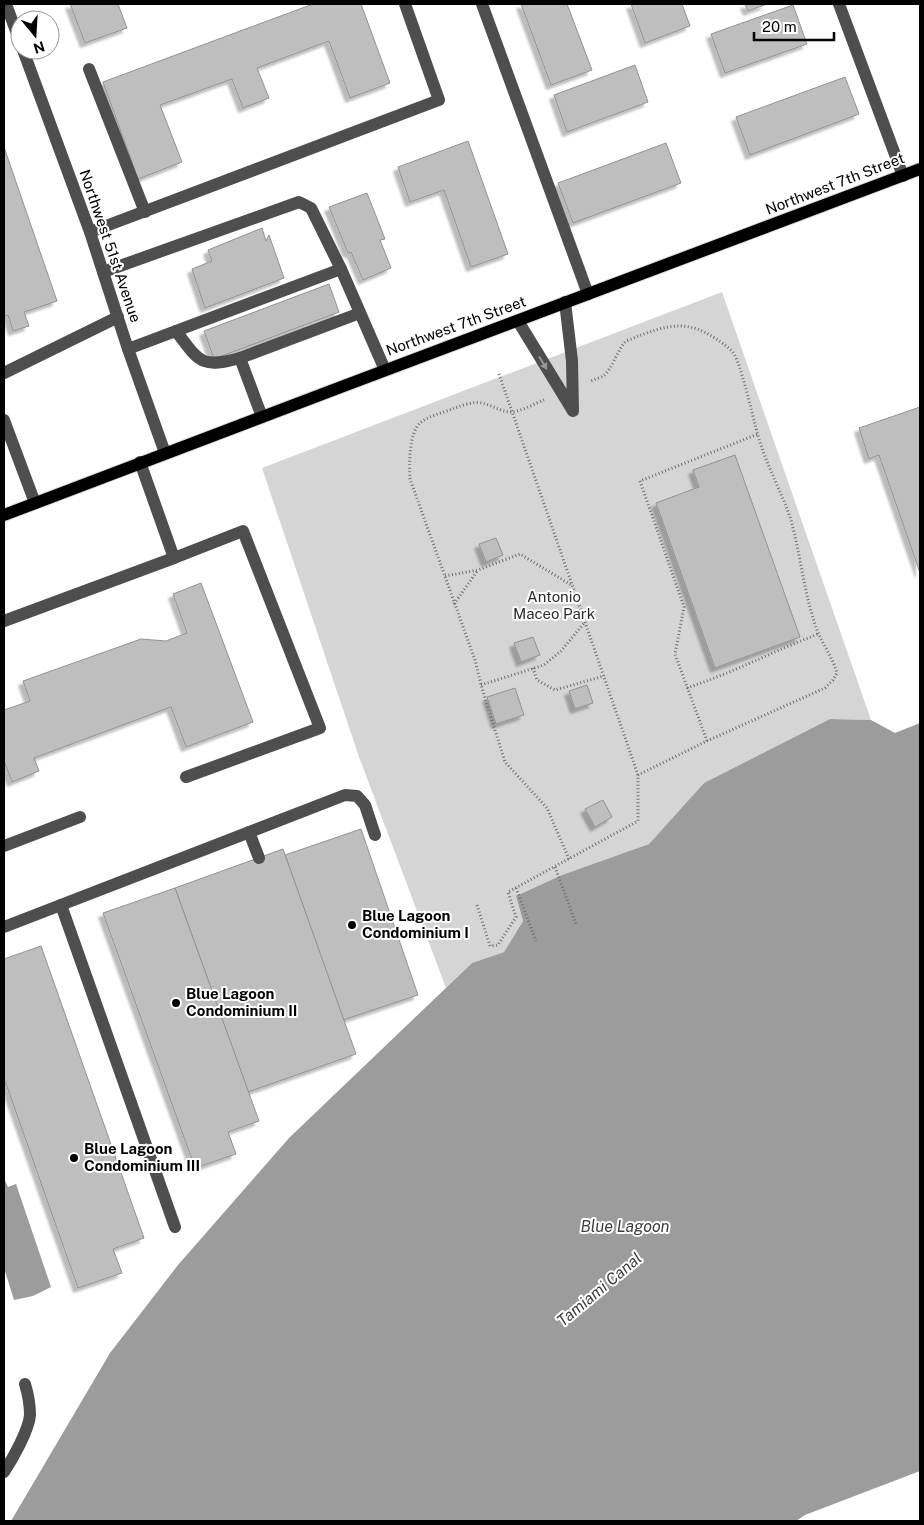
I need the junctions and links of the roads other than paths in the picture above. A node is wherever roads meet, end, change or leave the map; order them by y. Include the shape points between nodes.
1 (405, 4) edge
2 (482, 4) edge
3 (839, 4) edge
4 (5, 6) edge
5 (10, 18) edge
6 (27, 60) edge
7 (89, 69) dead end
8 (920, 170) edge
9 (903, 176) junction
10 (145, 212) junction
11 (90, 232) junction
12 (341, 269) junction
13 (103, 272) junction
14 (588, 294) junction
15 (565, 302) junction
16 (360, 313) junction
17 (118, 317) junction
18 (518, 321) junction
19 (176, 331) junction
20 (128, 349) junction
21 (240, 358) junction
22 (386, 370) junction
23 (4, 373) edge
24 (262, 417) junction
25 (4, 420) edge
26 (165, 454) junction
27 (140, 462) junction
28 (35, 503) junction
29 (4, 515) edge
30 (174, 558) junction
31 (4, 621) edge
32 (186, 777) dead end
33 (80, 817) dead end
34 (249, 832) junction
35 (375, 834) dead end
36 (4, 846) edge
37 (259, 858) dead end
38 (60, 905) junction
39 (4, 927) edge
40 (175, 1227) dead end
41 (24, 1384) dead end
42 (4, 1472) edge

1 - 10 street via 439,100
2 - 14 street
3 - 9 street
4 - 5 street
6 - 11 street, Northwest 51st Avenue
7 - 10 street
8 - 9 main road, Northwest 7th Street
9 - 14 main road, Northwest 7th Street
10 - 11 street
11 - 13 street, Northwest 51st Avenue
12 - 13 street via 311,208 299,202
12 - 16 street
12 - 19 street
13 - 17 street, Northwest 51st Avenue
14 - 15 main road, Northwest 7th Street
15 - 18 main road, Northwest 7th Street
18 -> 15 street via 573,411 574,387
16 - 21 street
16 - 22 street
17 - 20 street, Northwest 51st Avenue
17 - 23 street
18 - 22 main road, Northwest 7th Street
19 - 20 street
19 - 21 street via 202,360 212,364
20 - 26 street, Northwest 51st Avenue
21 - 24 street
22 - 24 main road, Northwest 7th Street
24 - 26 main road, Northwest 7th Street
25 - 28 street
26 - 27 main road, Northwest 7th Street
27 - 28 main road, Northwest 7th Street
27 - 30 street
28 - 29 main road, Northwest 7th Street
30 - 31 street
30 - 32 street via 243,532 320,728
33 - 36 street
34 - 35 street via 345,795 356,796 364,804
34 - 37 street
34 - 38 street
38 - 39 street
38 - 40 street
41 - 42 street via 30,1417

